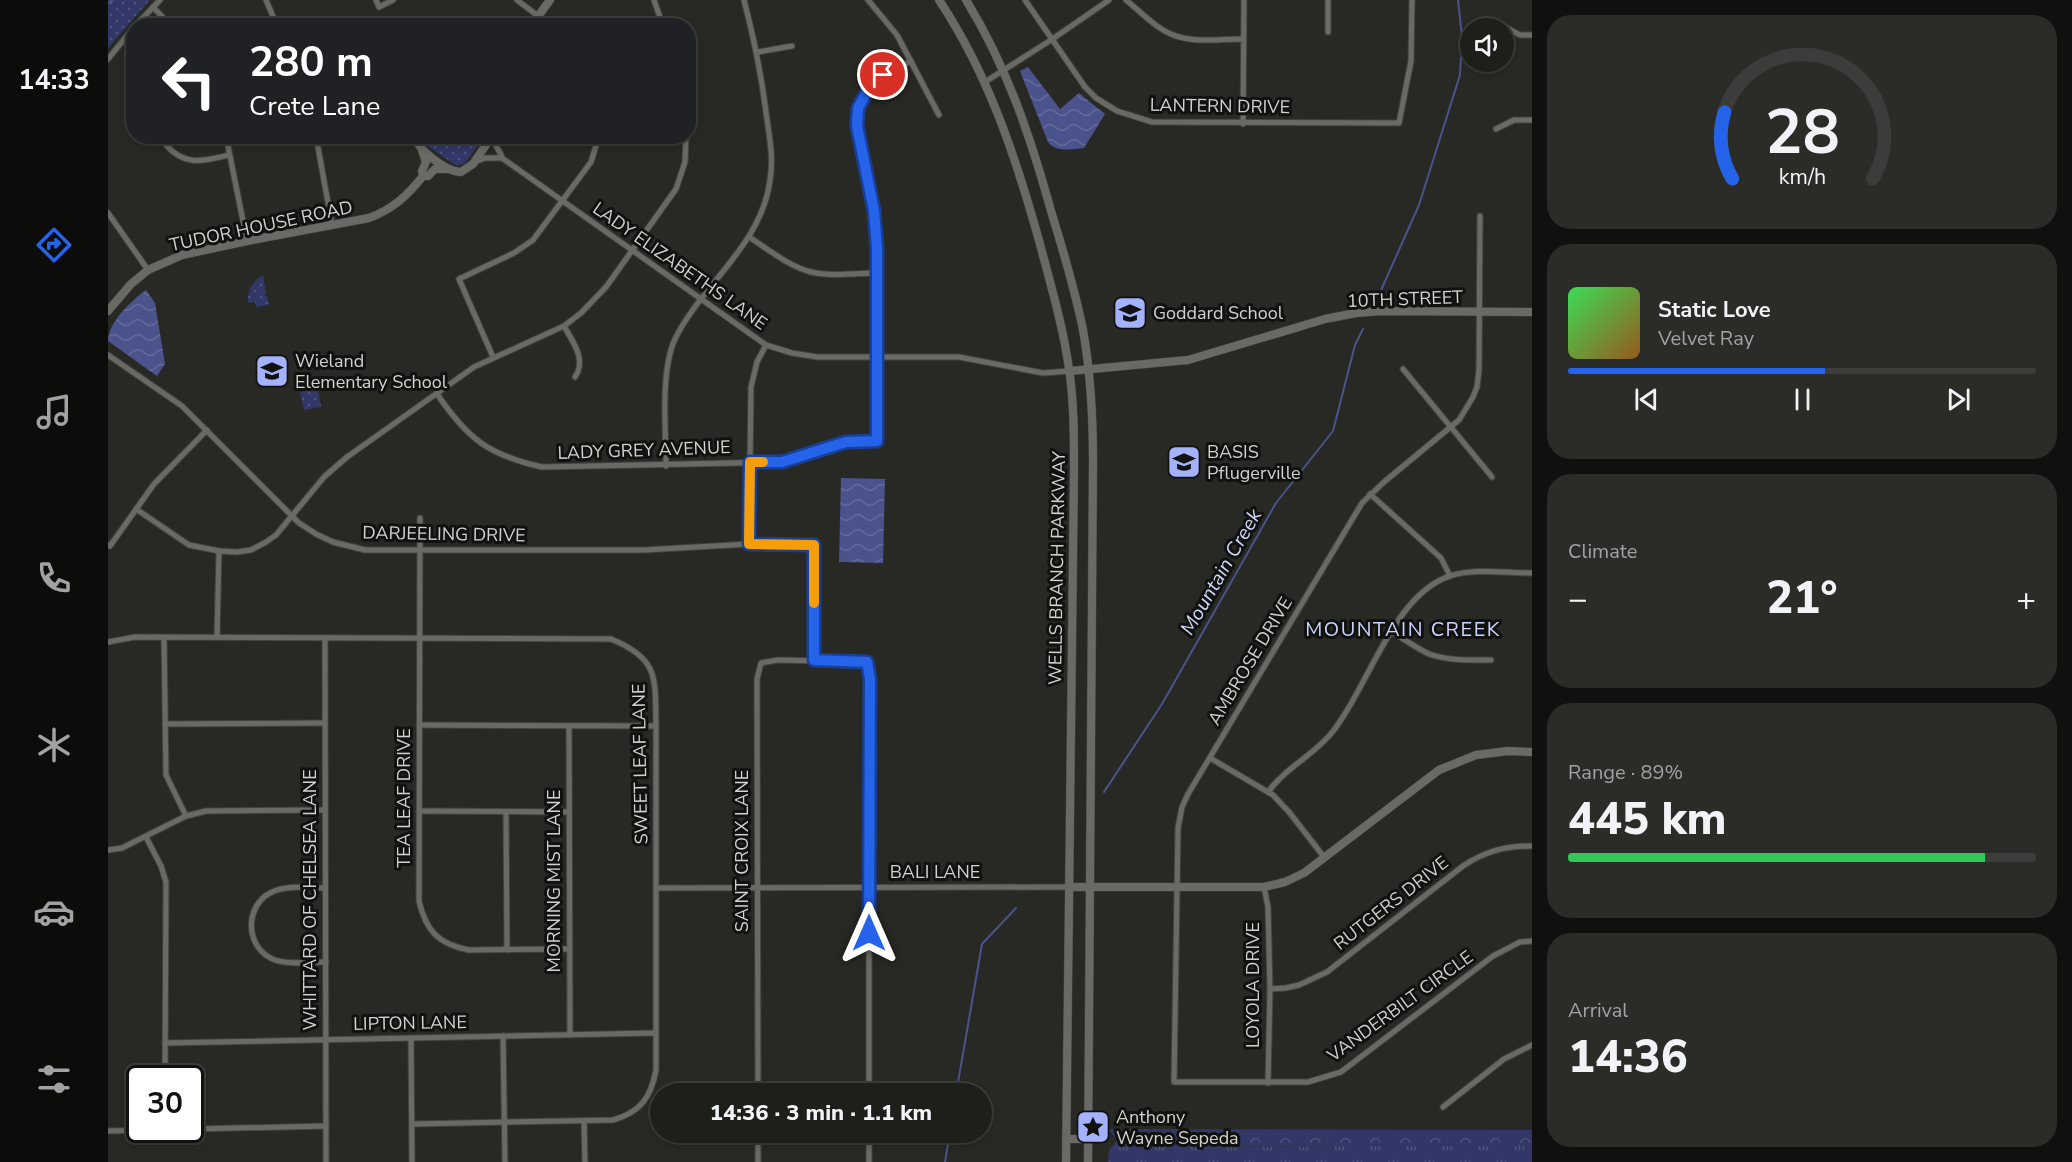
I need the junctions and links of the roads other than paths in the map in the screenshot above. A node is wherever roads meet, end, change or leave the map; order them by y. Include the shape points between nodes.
1 (160, 0) edge
2 (266, 0) edge
3 (376, 0) edge
4 (393, 0) edge
5 (517, 0) edge
6 (550, 0) edge
7 (654, 0) edge
8 (744, 0) edge
9 (868, 0) edge
10 (939, 0) edge
11 (966, 0) edge
12 (1025, 0) edge
13 (1108, 0) edge
14 (1126, 0) edge
15 (1244, 0) edge
16 (1328, 0) edge
17 (1412, 0) edge
18 (153, 7) junction
19 (538, 16) junction
20 (142, 18) edge
21 (163, 18) edge
22 (274, 18) edge
23 (541, 18) edge
24 (660, 18) edge
25 (1328, 32) dead end
26 (1514, 32) edge
27 (1532, 35) edge
28 (126, 36) edge
29 (1243, 39) junction
30 (1052, 40) junction
31 (792, 46) dead end
32 (758, 52) junction
33 (108, 59) edge
34 (911, 61) junction
35 (1004, 71) junction
36 (985, 82) junction
37 (939, 115) dead end
38 (1532, 120) edge
39 (1243, 124) junction
40 (1496, 129) dead end
41 (227, 144) edge
42 (317, 144) edge
43 (417, 144) edge
44 (487, 144) edge
45 (494, 144) edge
46 (597, 144) edge
47 (686, 144) edge
48 (166, 145) dead end
49 (421, 149) junction
50 (229, 155) junction
51 (502, 158) junction
52 (473, 164) junction
53 (448, 169) junction
54 (423, 176) junction
55 (563, 201) junction
56 (108, 213) edge
57 (1480, 216) dead end
58 (332, 225) junction
59 (749, 237) junction
60 (247, 241) junction
61 (633, 251) junction
62 (148, 270) junction
63 (877, 273) junction
64 (701, 301) junction
65 (108, 311) edge
66 (1480, 311) junction
67 (1532, 312) edge
68 (564, 326) junction
69 (766, 345) junction
70 (108, 355) edge
71 (493, 357) junction
72 (876, 358) junction
73 (1089, 369) junction
74 (1403, 369) dead end
75 (1070, 370) junction
76 (575, 377) dead end
77 (437, 394) junction
78 (1452, 427) junction
79 (207, 430) junction
80 (750, 462) junction
81 (666, 466) junction
82 (1492, 477) dead end
83 (1370, 494) junction
84 (136, 509) junction
85 (291, 517) junction
86 (420, 518) dead end
87 (749, 544) junction
88 (109, 546) edge
89 (420, 550) junction
90 (219, 551) junction
91 (1532, 573) edge
92 (1450, 576) junction
93 (1392, 632) junction
94 (217, 637) junction
95 (164, 638) junction
96 (325, 638) junction
97 (419, 638) junction
98 (108, 642) edge
99 (814, 660) junction
100 (1491, 660) dead end
101 (324, 723) junction
102 (165, 724) junction
103 (419, 725) junction
104 (569, 726) junction
105 (656, 726) junction
106 (1532, 752) edge
107 (1210, 758) junction
108 (1268, 792) junction
109 (325, 810) junction
110 (419, 811) junction
111 (506, 812) junction
112 (569, 812) junction
113 (186, 816) junction
114 (146, 837) junction
115 (1532, 846) edge
116 (108, 850) edge
117 (1324, 857) junction
118 (869, 887) junction
119 (1068, 887) junction
120 (1090, 887) junction
121 (1264, 887) junction
122 (325, 888) junction
123 (657, 888) junction
124 (758, 888) junction
125 (1177, 888) junction
126 (1532, 941) edge
127 (569, 949) junction
128 (507, 950) junction
129 (326, 962) junction
130 (1270, 989) junction
131 (655, 1033) junction
132 (570, 1035) junction
133 (503, 1036) junction
134 (411, 1038) junction
135 (326, 1040) junction
136 (165, 1043) junction
137 (1532, 1045) edge
138 (165, 1065) edge
139 (1174, 1082) joint
140 (758, 1083) edge
141 (869, 1083) edge
142 (1268, 1083) junction
143 (1443, 1107) dead end
144 (584, 1121) junction
145 (505, 1123) junction
146 (412, 1124) junction
147 (326, 1126) junction
148 (204, 1129) edge
149 (108, 1131) edge
150 (126, 1131) edge
151 (1066, 1139) junction
152 (1088, 1139) junction
153 (758, 1143) edge
154 (869, 1143) edge
155 (326, 1162) edge
156 (412, 1162) edge
157 (505, 1162) edge
158 (585, 1162) edge
159 (758, 1162) edge
160 (869, 1162) edge
161 (1066, 1162) edge
162 (1088, 1162) edge

1 - 18 street
2 - 22 street
3 - 4 street via 379,7
5 - 19 street
6 - 19 main road
7 - 24 street
8 - 32 street
9 - 34 street via 897,35
10 - 36 main road, WELLS BRANCH PARKWAY
11 - 35 main road, WELLS BRANCH PARKWAY
12 - 30 street, LANTERN DRIVE
13 - 30 street
14 - 29 street via 1176,36
15 - 29 street
16 - 25 street
17 - 39 street, LANTERN DRIVE via 1411,61 1399,123
18 - 20 street
18 - 21 street
19 - 23 street
26 - 27 street
28 - 33 street
29 - 39 street
30 - 35 street
30 - 39 street, LANTERN DRIVE via 1085,87 1117,111 1152,122
31 - 32 street
32 - 59 street via 772,150 770,181
34 - 37 street
34 - 63 street via 883,75 858,108 857,126 874,211
35 - 36 street
35 - 73 main road, WELLS BRANCH PARKWAY via 1041,175 1076,301
36 - 75 main road, WELLS BRANCH PARKWAY via 1018,167 1060,317
38 - 40 street via 1514,120
41 - 50 street
42 - 58 street
43 - 49 main road
44 - 52 main road
45 - 51 street
46 - 55 street via 591,162
47 - 61 street via 685,162 676,189
48 - 50 street via 174,155 197,161
49 - 53 main road
49 - 54 main road via 426,162
50 - 60 street
51 - 52 street via 485,158
51 - 55 street, LADY ELIZABETHS LANE
52 - 53 main road via 461,172
53 - 54 main road via 435,169
54 - 58 main road, TUDOR HOUSE ROAD via 404,199 384,213
55 - 61 street, LADY ELIZABETHS LANE
55 - 71 street via 524,248 459,279
56 - 62 street
57 - 66 street, AMBROSE DRIVE
58 - 60 main road, TUDOR HOUSE ROAD
59 - 63 street via 789,263 810,271
59 - 64 street
60 - 62 main road, TUDOR HOUSE ROAD via 182,255
61 - 64 street, LADY ELIZABETHS LANE
61 - 68 street via 594,301
62 - 65 main road, TUDOR HOUSE ROAD
63 - 72 street
64 - 69 street, LADY ELIZABETHS LANE
64 - 81 street via 674,341 669,356
66 - 67 main road, 10TH STREET
66 - 73 main road, 10TH STREET via 1356,313 1188,360
66 - 78 street, AMBROSE DRIVE via 1477,387 1469,406
68 - 71 street
68 - 76 street via 580,358 580,370
69 - 72 street, LADY ELIZABETHS LANE via 817,357
69 - 80 street via 751,387
70 - 79 street, DARJEELING DRIVE via 182,406
71 - 77 street
72 - 75 street, LADY ELIZABETHS LANE via 959,357 1043,373
72 - 80 street, LADY GREY AVENUE via 877,441 846,442 782,462
73 - 75 main road, 10TH STREET
73 - 120 main road, WELLS BRANCH PARKWAY via 1093,411
74 - 78 street
75 - 119 main road, WELLS BRANCH PARKWAY via 1074,469
77 - 81 street, LADY GREY AVENUE via 468,434 515,462 542,467
77 - 85 street via 347,457 324,477
78 - 82 street
78 - 83 street, AMBROSE DRIVE
79 - 84 street via 162,473
79 - 85 street, DARJEELING DRIVE
80 - 81 street, LADY GREY AVENUE
80 - 87 street
83 - 92 street via 1441,558
83 - 107 street, AMBROSE DRIVE via 1353,516
84 - 88 street
84 - 90 street via 189,545
85 - 89 street, DARJEELING DRIVE via 316,534 346,546
85 - 90 street via 271,538 251,550
86 - 89 street, TEA LEAF DRIVE
87 - 89 street, DARJEELING DRIVE via 644,550
87 - 99 street, DARJEELING DRIVE via 814,545
89 - 97 street, TEA LEAF DRIVE
90 - 94 street
91 - 92 street
92 - 93 street via 1416,597
93 - 100 street via 1439,657
93 - 108 street via 1336,728
94 - 95 street, SWEET LEAF LANE
94 - 96 street, SWEET LEAF LANE
95 - 98 street, SWEET LEAF LANE via 135,637
95 - 102 street
96 - 97 street, SWEET LEAF LANE
96 - 101 street, WHITTARD OF CHELSEA LANE
97 - 103 street, TEA LEAF DRIVE
97 - 105 street, SWEET LEAF LANE via 611,639 631,648 645,660 652,673
99 - 118 street via 867,662
99 - 124 street, SAINT CROIX LANE via 761,663 757,678
101 - 102 street
101 - 109 street, WHITTARD OF CHELSEA LANE
102 - 113 street via 166,775
103 - 104 street
103 - 110 street, TEA LEAF DRIVE
104 - 105 street
104 - 112 street, MORNING MIST LANE
105 - 123 street, SWEET LEAF LANE
106 - 117 main road via 1476,755 1439,770
107 - 108 street
107 - 125 street, AMBROSE DRIVE via 1180,815
108 - 117 street
109 - 113 street via 206,811
109 - 122 street, WHITTARD OF CHELSEA LANE
110 - 111 street
110 - 128 street, TEA LEAF DRIVE via 419,902 428,928 453,947
111 - 112 street
111 - 128 street
112 - 127 street, MORNING MIST LANE
113 - 114 street
114 - 116 street
114 - 136 street via 166,882
115 - 130 street, RUTGERS DRIVE via 1506,847 1482,854 1327,972 1299,985
117 - 121 main road via 1304,873
118 - 119 street, BALI LANE
118 - 124 street, BALI LANE
118 - 141 street
119 - 120 main road
119 - 151 main road, WELLS BRANCH PARKWAY
120 - 125 main road
120 - 152 main road, WELLS BRANCH PARKWAY
121 - 125 main road
121 - 130 street, LOYOLA DRIVE
122 - 129 street, WHITTARD OF CHELSEA LANE
122 - 129 street via 286,888 269,893 255,908 251,929 260,949 273,959
123 - 124 street, BALI LANE
123 - 131 street, SWEET LEAF LANE
124 - 140 street, SAINT CROIX LANE
125 - 139 street, AMBROSE DRIVE
126 - 142 street, VANDERBILT CIRCLE via 1520,942 1493,956 1341,1071 1308,1082
127 - 128 street, TEA LEAF DRIVE
127 - 132 street, MORNING MIST LANE
129 - 135 street, WHITTARD OF CHELSEA LANE
130 - 142 street, LOYOLA DRIVE
131 - 132 street, LIPTON LANE
131 - 144 street, SWEET LEAF LANE via 653,1088 643,1103 621,1117
132 - 133 street, LIPTON LANE
133 - 134 street, LIPTON LANE
133 - 145 street
134 - 135 street, LIPTON LANE
134 - 146 street
135 - 136 street, LIPTON LANE
135 - 147 street, WHITTARD OF CHELSEA LANE
136 - 138 street
137 - 143 street via 1504,1059
139 - 142 street, VANDERBILT CIRCLE
144 - 145 street, SWEET LEAF LANE
144 - 158 street
145 - 146 street, SWEET LEAF LANE
145 - 157 street
146 - 156 street
147 - 148 street
147 - 155 street, WHITTARD OF CHELSEA LANE
149 - 150 street
151 - 152 main road
151 - 161 main road, WELLS BRANCH PARKWAY
152 - 162 main road, WELLS BRANCH PARKWAY
153 - 159 street
154 - 160 street

